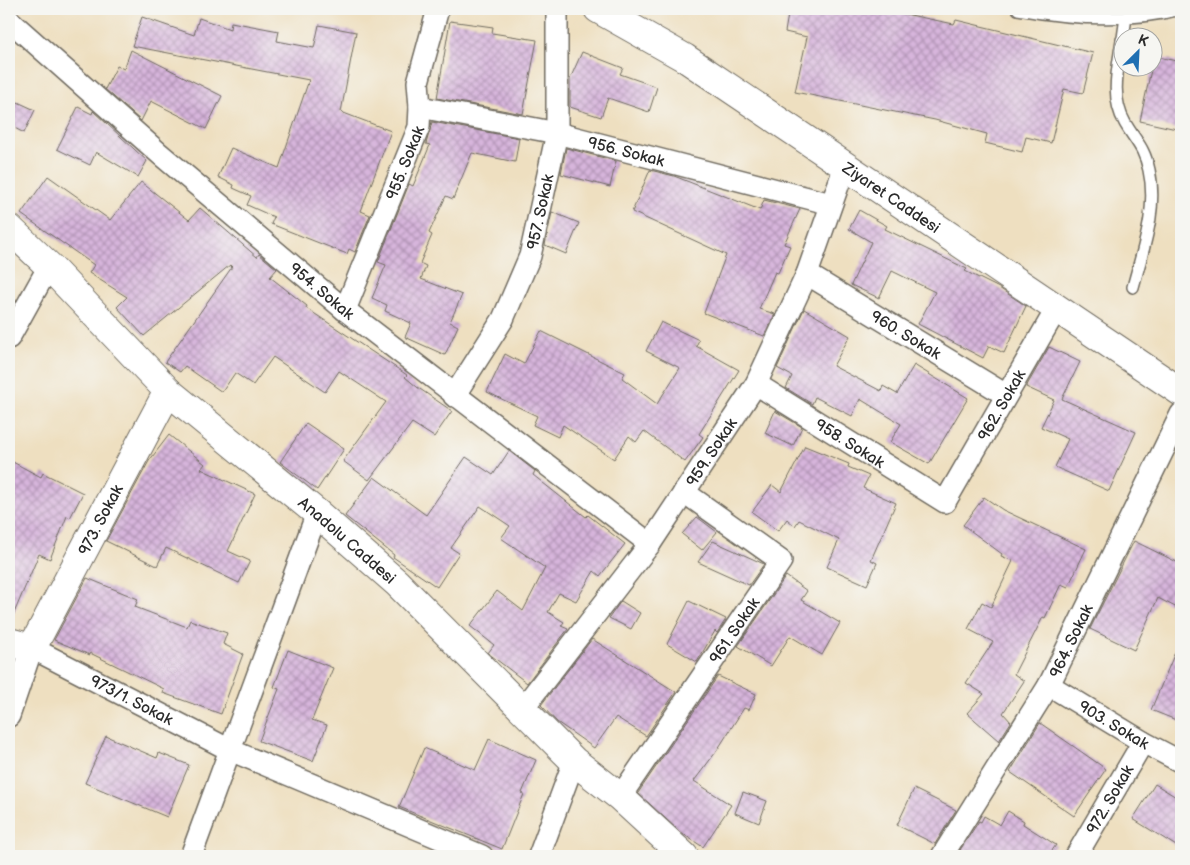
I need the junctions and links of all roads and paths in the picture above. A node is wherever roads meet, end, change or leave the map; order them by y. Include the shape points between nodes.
1 (438, 9) edge
2 (557, 9) edge
3 (598, 9) edge
4 (1018, 9) edge
5 (1181, 9) edge
6 (1126, 18) junction
7 (9, 20) edge
8 (1125, 28) edge
9 (1116, 78) edge
10 (420, 107) junction
11 (557, 133) junction
12 (845, 166) junction
13 (831, 204) junction
14 (9, 228) edge
15 (49, 266) junction
16 (807, 274) junction
17 (1133, 287) dead end
18 (1057, 308) junction
19 (345, 310) junction
20 (9, 338) edge
21 (756, 384) junction
22 (168, 391) junction
23 (1181, 392) edge
24 (1006, 395) junction
25 (454, 396) junction
26 (1181, 414) edge
27 (684, 492) junction
28 (945, 502) joint
29 (317, 513) junction
30 (650, 544) junction
31 (20, 645) edge
32 (1049, 685) junction
33 (523, 708) junction
34 (9, 716) edge
35 (1143, 742) junction
36 (230, 750) junction
37 (574, 761) junction
38 (1181, 762) edge
39 (620, 797) junction
40 (455, 851) edge
41 (191, 856) edge
42 (482, 856) edge
43 (539, 856) edge
44 (684, 856) edge
45 (942, 856) edge
46 (1076, 856) edge

1 - 10 street, 955. Sokak via 418,82
2 - 11 street, 957. Sokak
3 - 12 street, Ziyaret Caddesi via 685,58
4 - 6 lane via 1064,17
5 - 6 lane
6 - 8 lane
7 - 19 street, 954. Sokak via 160,154
9 - 17 lane via 1117,101 1124,121 1145,155 1152,189 1149,226
10 - 11 street, 956. Sokak
10 - 19 street, 955. Sokak via 419,127
11 - 13 street, 956. Sokak
11 - 25 street, 957. Sokak via 530,256 503,319
12 - 13 street, 959. Sokak
12 - 18 street, Ziyaret Caddesi
13 - 16 street, 959. Sokak
14 - 15 street, Anadolu Caddesi
15 - 20 street
15 - 22 street, Anadolu Caddesi
16 - 21 street, 959. Sokak
16 - 24 street, 960. Sokak
18 - 23 street, Ziyaret Caddesi
18 - 24 street, 962. Sokak
19 - 25 street, 954. Sokak
21 - 27 street, 959. Sokak
21 - 28 street, 958. Sokak
22 - 29 street, Anadolu Caddesi
22 - 31 street, 973. Sokak
24 - 28 street, 962. Sokak
25 - 30 street, 954. Sokak
26 - 32 street, 964. Sokak
27 - 30 street, 959. Sokak
27 - 39 street, 961. Sokak via 781,561
29 - 33 street, Anadolu Caddesi via 397,583
29 - 36 street
30 - 33 street, 959. Sokak
31 - 34 street
31 - 36 street, 973/1. Sokak
32 - 35 street, 903. Sokak
32 - 45 street, 964. Sokak
33 - 37 street, Anadolu Caddesi
35 - 38 street, 903. Sokak
35 - 46 street, 972. Sokak
36 - 40 street, 973/1. Sokak
36 - 41 street
37 - 39 street, Anadolu Caddesi
37 - 43 street
39 - 44 street, Anadolu Caddesi
40 - 42 street, 973/1. Sokak

